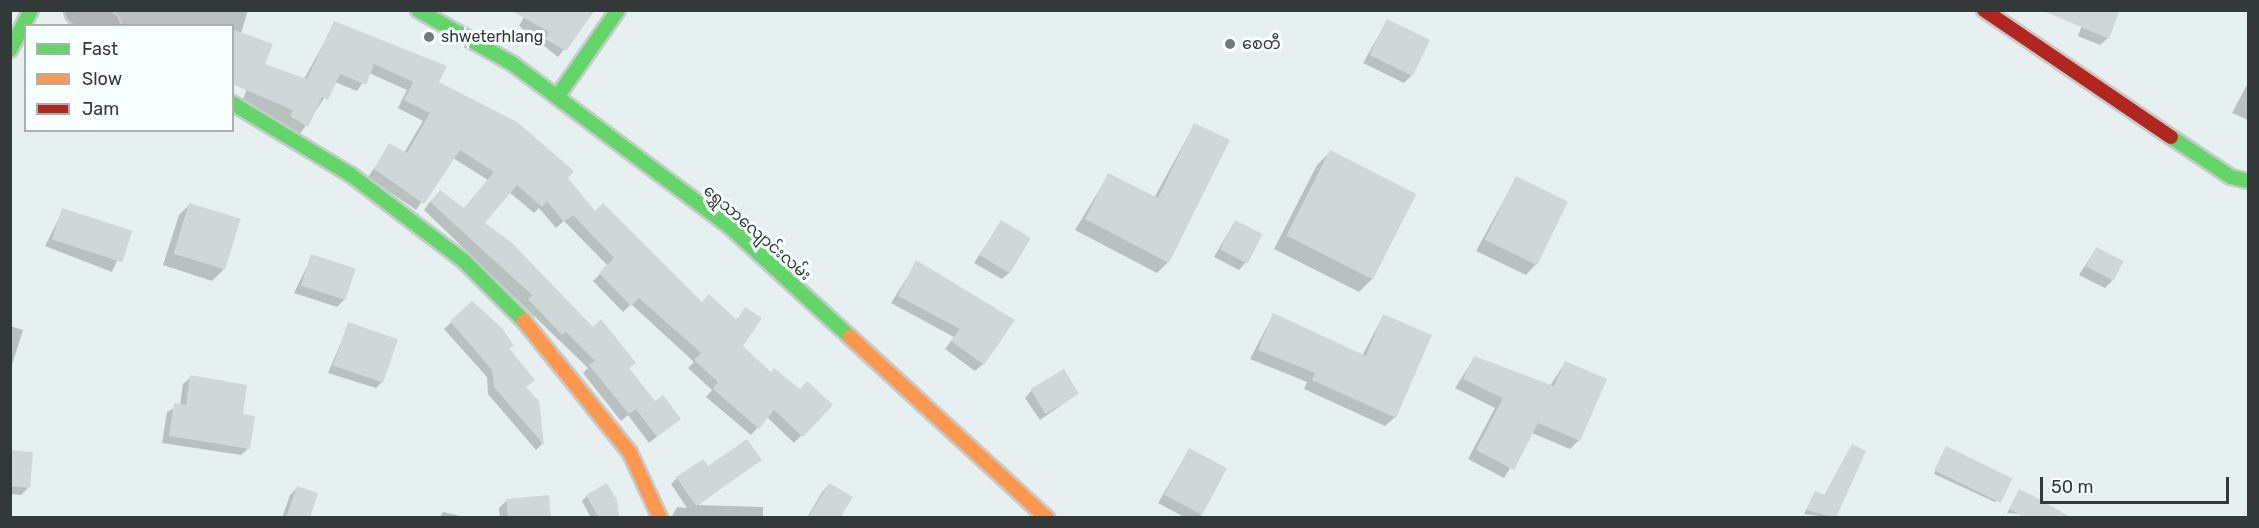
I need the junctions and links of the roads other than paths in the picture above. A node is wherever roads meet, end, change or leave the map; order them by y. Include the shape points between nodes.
1 (32, 10) edge
2 (80, 10) edge
3 (418, 10) edge
4 (618, 10) edge
5 (1984, 10) edge
6 (24, 24) edge
7 (102, 24) edge
8 (24, 25) edge
9 (10, 50) edge
10 (558, 97) junction
11 (234, 103) edge
12 (2248, 181) edge
13 (660, 518) edge
14 (1047, 518) edge

1 - 6 street
2 - 7 street
3 - 10 street, ရွှေသာလျောင်းလမ်း via 513,64
4 - 10 street
5 - 12 street via 2231,177
8 - 9 street
10 - 14 street, ရွှေသာလျောင်းလမ်း via 730,227
11 - 13 street via 351,175 464,261 540,337 630,453

